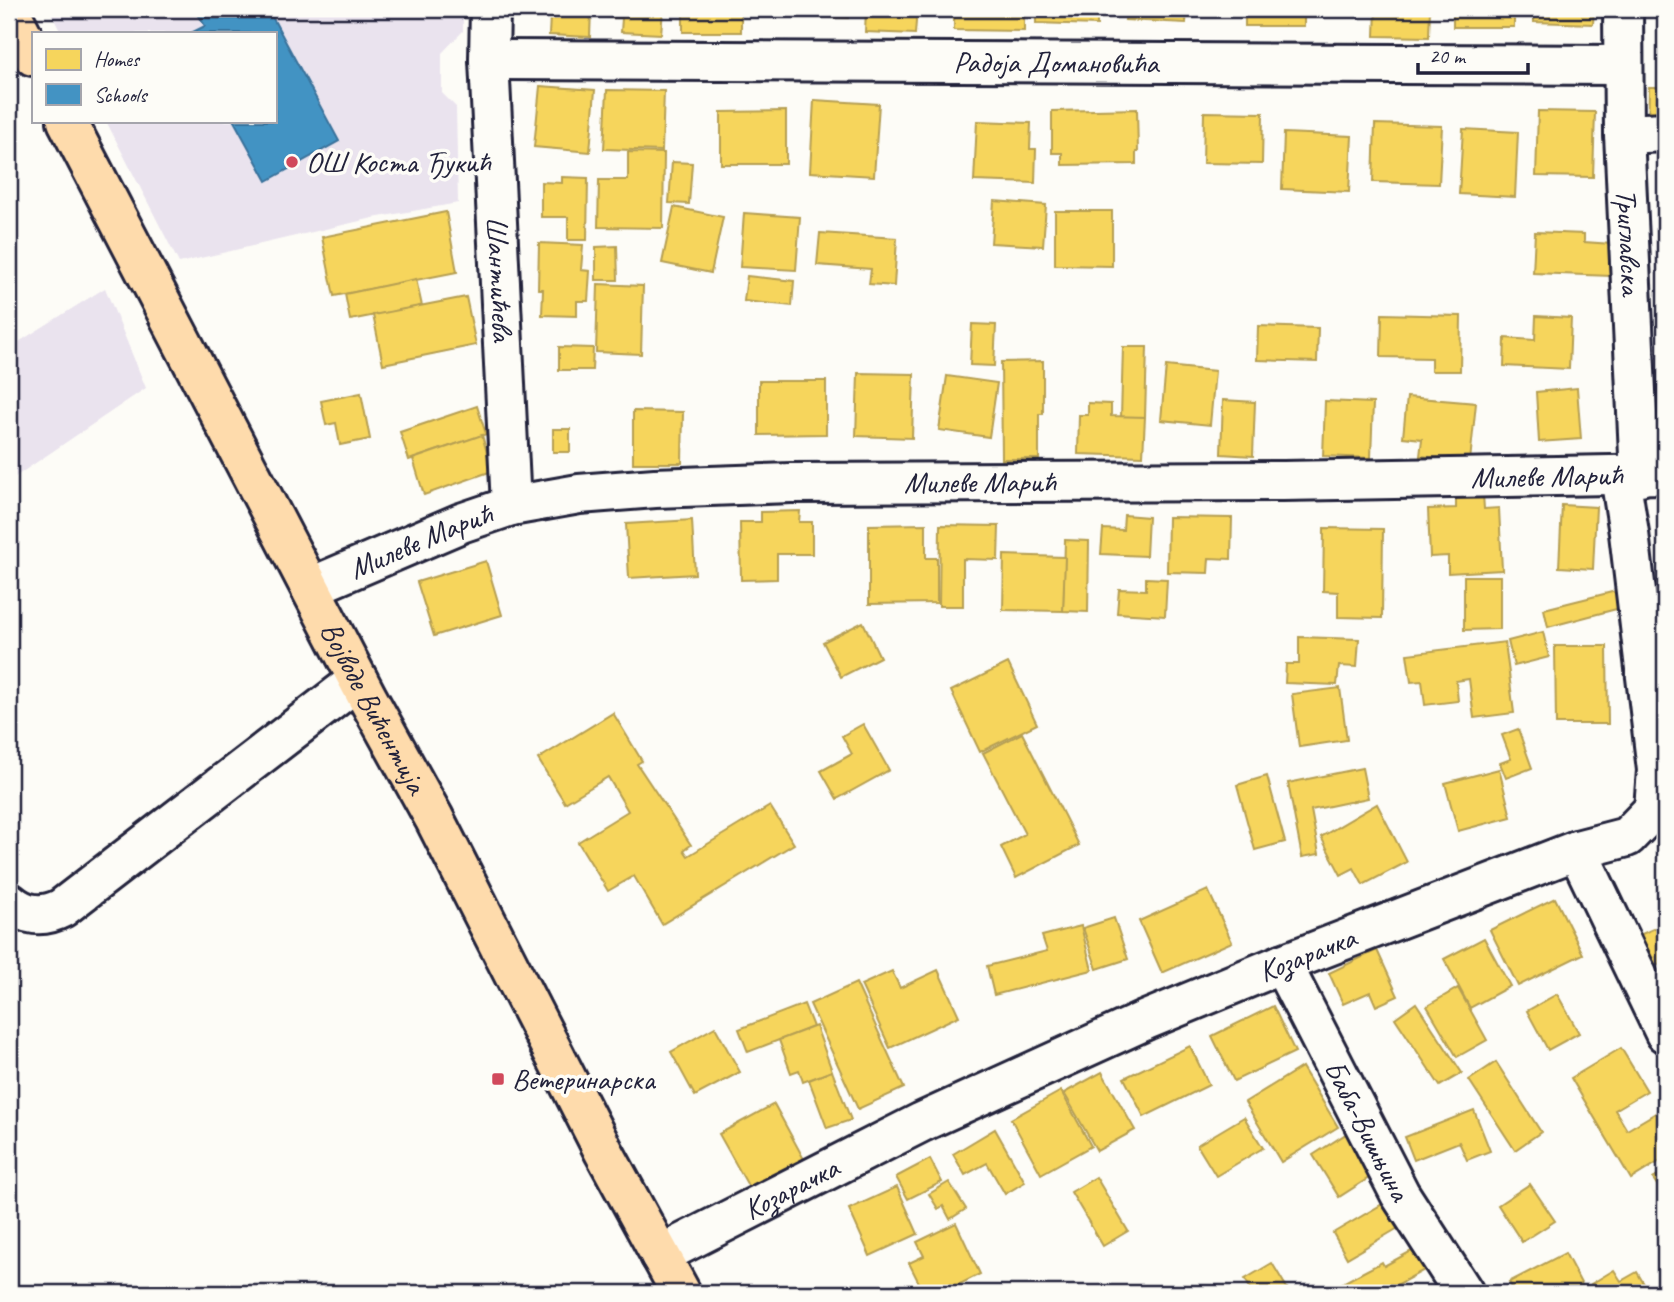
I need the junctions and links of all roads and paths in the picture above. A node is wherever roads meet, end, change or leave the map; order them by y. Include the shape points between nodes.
1 (9, 9) edge
2 (490, 9) edge
3 (1623, 9) edge
4 (32, 54) edge
5 (489, 60) junction
6 (1623, 65) junction
7 (68, 122) edge
8 (1665, 132) edge
9 (1624, 134) junction
10 (1642, 475) edge
11 (511, 506) junction
12 (311, 587) junction
13 (358, 680) junction
14 (1577, 850) junction
15 (26, 908) edge
16 (9, 941) edge
17 (1282, 964) junction
18 (1665, 1033) edge
19 (660, 1255) junction
20 (681, 1293) edge
21 (1464, 1293) edge

1 - 4 main road
2 - 5 street, Шантићева
3 - 6 street, Триглавска
5 - 6 street, Радоја Домановића
5 - 11 street, Шантићева
6 - 9 street, Триглавска
7 - 12 main road, Војводе Вићентија
8 - 9 street
9 - 10 street, Триглавска
10 - 11 street, Милеве Марић via 768,484 642,489
10 - 14 street, Козарачка via 1629,533 1657,770 1654,809 1627,838
11 - 12 street, Милеве Марић
12 - 13 main road, Војводе Вићентија
13 - 15 street via 62,908
13 - 19 main road, Војводе Вићентија
14 - 17 street, Козарачка
14 - 18 street
15 - 16 street
17 - 19 street, Козарачка via 922,1122
17 - 21 street, Баба-Вишњина via 1400,1195
19 - 20 main road, Војводе Вићентија

